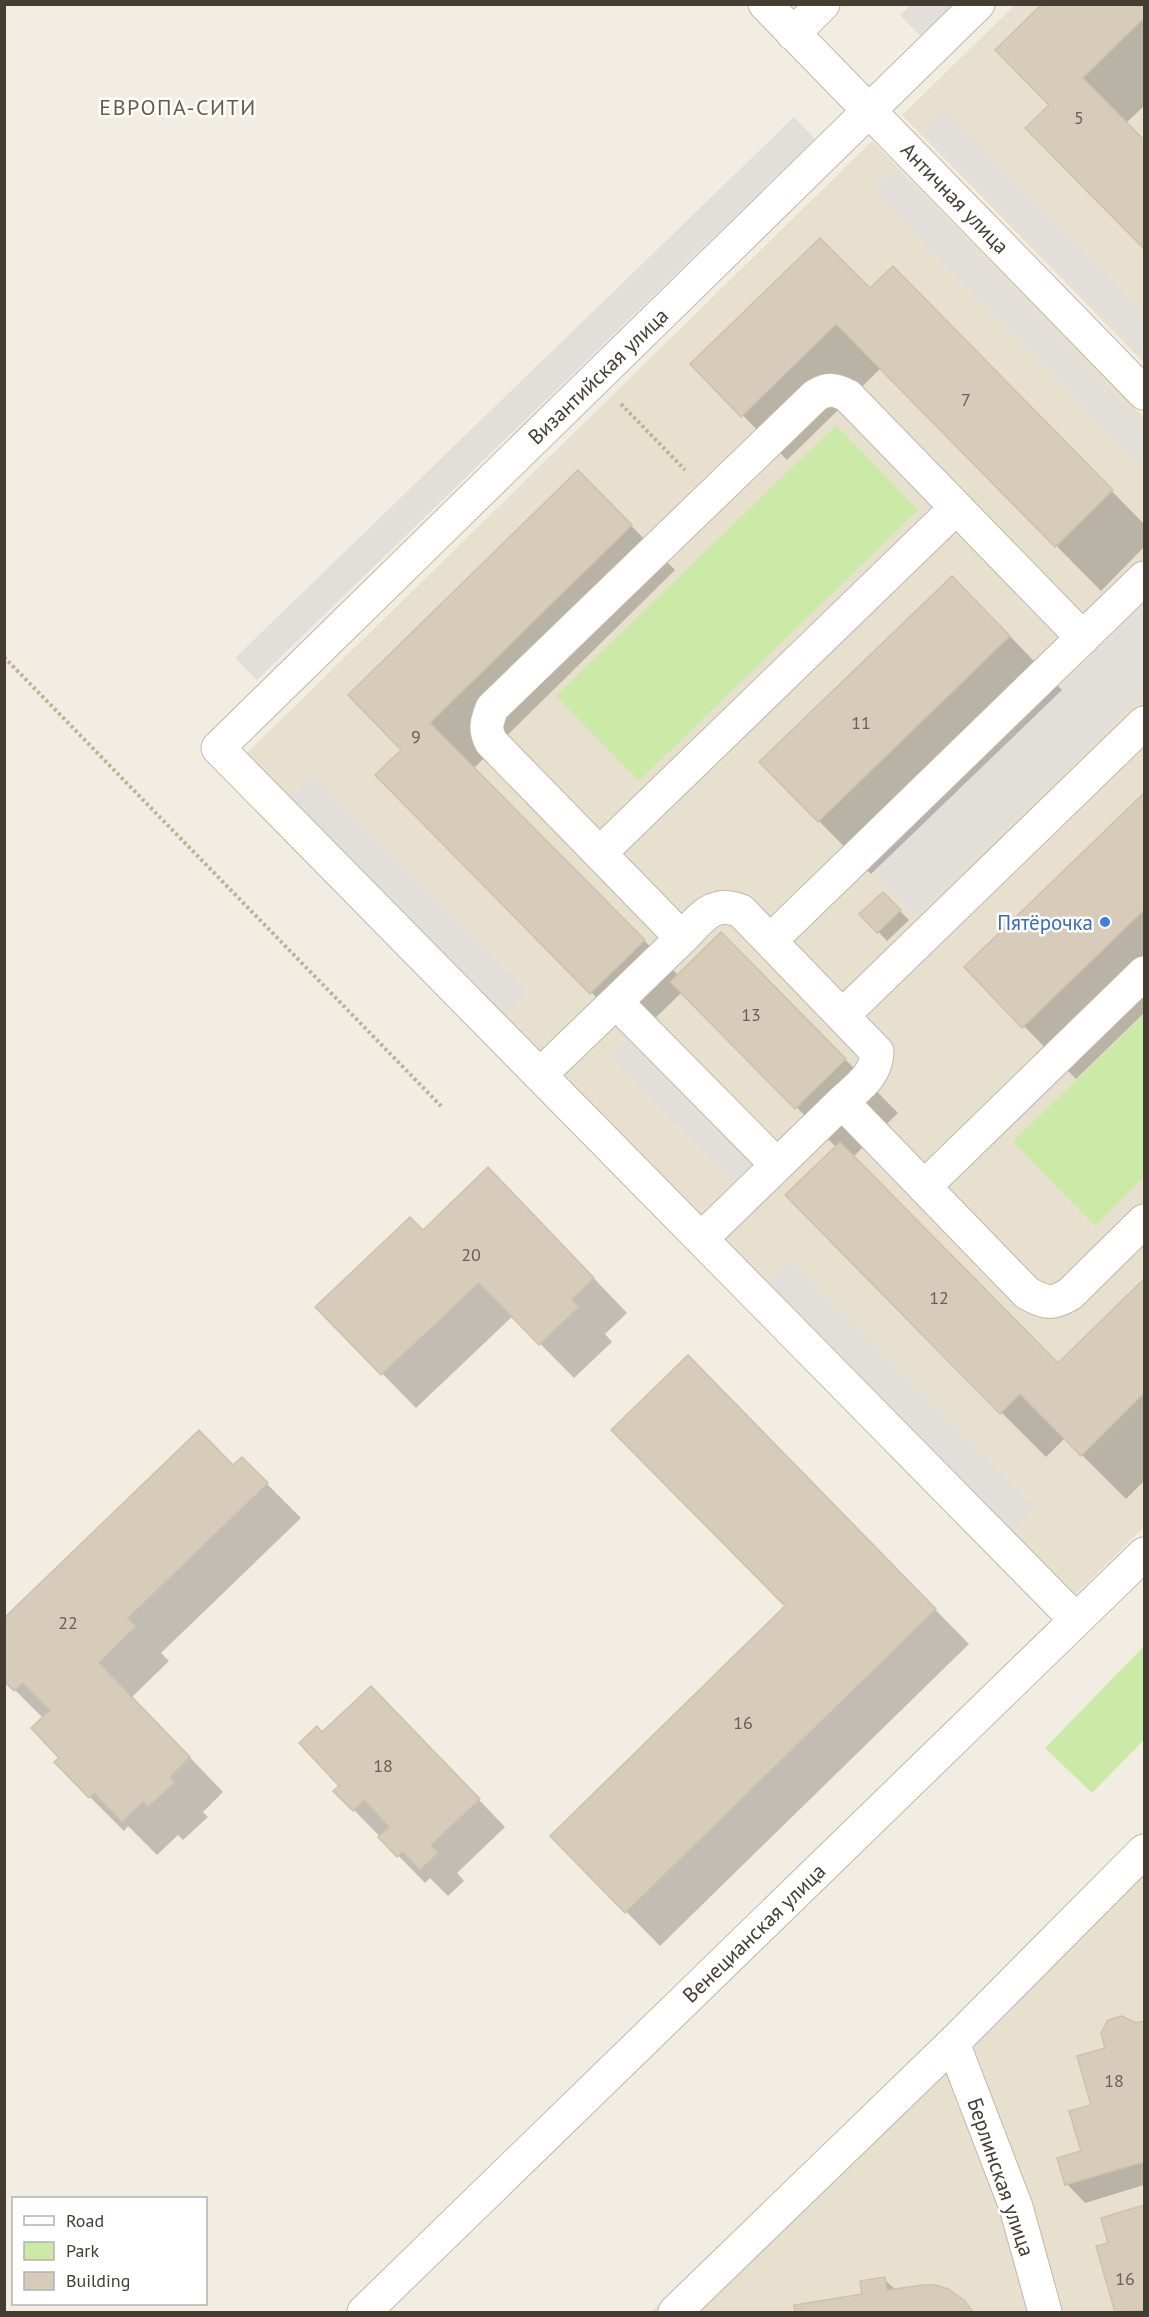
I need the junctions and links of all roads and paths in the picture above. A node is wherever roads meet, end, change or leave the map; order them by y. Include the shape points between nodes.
1 (765, 4) edge
2 (823, 4) edge
3 (978, 4) edge
4 (793, 34) junction
5 (869, 111) junction
6 (596, 378) junction
7 (1144, 393) edge
8 (711, 496) junction
9 (956, 508) junction
10 (1144, 579) edge
11 (1083, 638) junction
12 (4, 657) edge
13 (1144, 723) edge
14 (600, 853) junction
15 (682, 938) junction
16 (770, 941) junction
17 (1144, 973) edge
18 (616, 1002) junction
19 (843, 1015) junction
20 (540, 1075) junction
21 (842, 1102) junction
22 (441, 1106) dead end
23 (777, 1165) junction
24 (924, 1187) junction
25 (1144, 1221) edge
26 (701, 1239) junction
27 (1144, 1554) edge
28 (1076, 1620) junction
29 (1144, 1851) edge
30 (953, 2043) junction
31 (364, 2313) edge
32 (675, 2313) edge
33 (1045, 2313) edge

1 - 4 street, Античная улица
2 - 4 street
3 - 5 street, Византийская улица
4 - 5 street, Античная улица
5 - 6 street, Византийская улица
5 - 7 street, Античная улица
6 - 8 path
6 - 20 street, Византийская улица via 218,748
8 - 9 street via 825,390 848,396
8 - 14 street via 492,708 487,719 486,732 491,742
9 - 11 street
9 - 14 street
10 - 11 street
11 - 16 street
12 - 22 path
13 - 19 street
14 - 15 street
15 - 16 street via 720,906 741,912
15 - 18 street
16 - 19 street
17 - 24 street
18 - 20 street
18 - 23 street
19 - 21 street via 877,1052 871,1074
20 - 26 street
21 - 23 street
21 - 24 street
23 - 26 street
24 - 25 street via 1027,1293 1042,1301 1057,1301 1070,1293
26 - 28 street
27 - 28 street, Венецианская улица
28 - 31 street, Венецианская улица
29 - 30 street
30 - 32 street
30 - 33 street, Берлинская улица via 1016,2207

